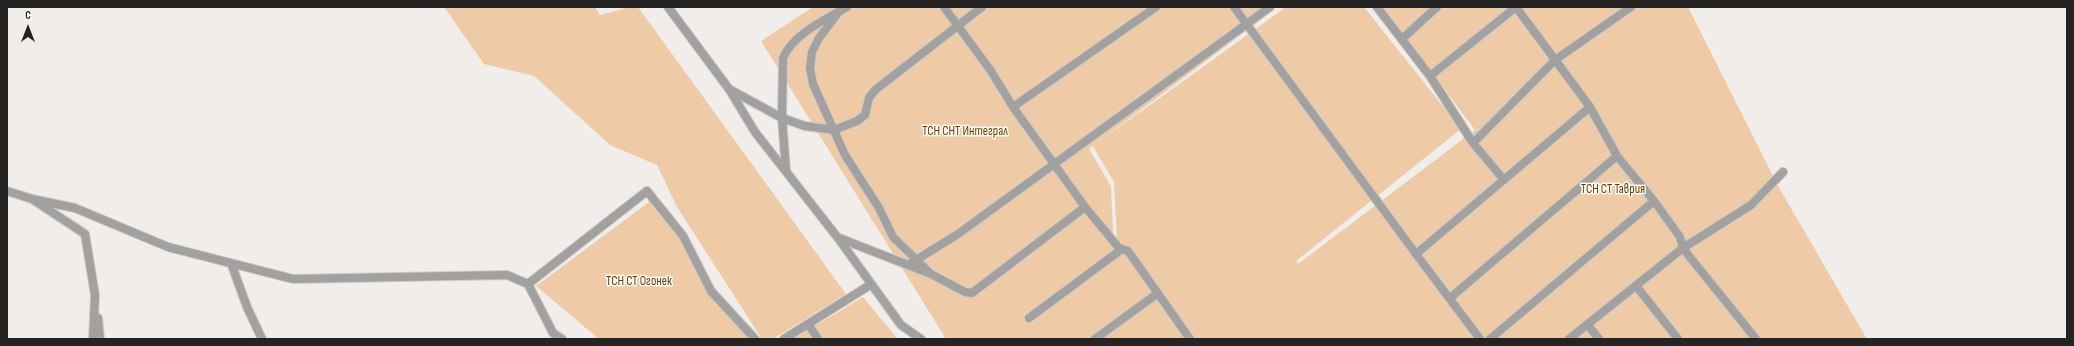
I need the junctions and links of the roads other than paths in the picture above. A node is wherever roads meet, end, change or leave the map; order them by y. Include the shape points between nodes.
1 (668, 7) edge
2 (848, 7) edge
3 (944, 7) edge
4 (982, 7) edge
5 (1156, 7) edge
6 (1234, 7) edge
7 (1270, 7) edge
8 (1377, 7) edge
9 (1437, 7) edge
10 (1516, 7) edge
11 (1631, 7) edge
12 (838, 13) junction
13 (1247, 24) junction
14 (958, 25) junction
15 (1402, 39) junction
16 (1555, 60) junction
17 (1430, 76) junction
18 (729, 89) junction
19 (1013, 107) junction
20 (1590, 107) junction
21 (782, 118) junction
22 (834, 130) junction
23 (1473, 143) junction
24 (1617, 156) junction
25 (1056, 164) junction
26 (786, 170) junction
27 (1783, 172) dead end
28 (1504, 180) junction
29 (7, 191) edge
30 (32, 199) junction
31 (1654, 201) junction
32 (1086, 207) junction
33 (838, 238) junction
34 (1684, 248) junction
35 (1122, 249) junction
36 (1416, 254) junction
37 (917, 260) junction
38 (231, 263) junction
39 (908, 265) junction
40 (931, 274) junction
41 (528, 284) junction
42 (870, 285) junction
43 (1637, 287) junction
44 (1158, 293) junction
45 (95, 295) junction
46 (1450, 298) junction
47 (1029, 318) dead end
48 (808, 324) junction
49 (1588, 325) junction
50 (93, 339) edge
51 (100, 339) edge
52 (262, 339) edge
53 (562, 339) edge
54 (755, 339) edge
55 (784, 339) edge
56 (818, 339) edge
57 (922, 339) edge
58 (1095, 339) edge
59 (1190, 339) edge
60 (1480, 339) edge
61 (1490, 339) edge
62 (1569, 339) edge
63 (1599, 339) edge
64 (1678, 339) edge
65 (1756, 339) edge

1 - 18 street
2 - 12 street
3 - 14 street
4 - 14 street
5 - 19 street
6 - 13 street
7 - 13 street
8 - 15 street
9 - 15 street
10 - 16 street
10 - 17 street
11 - 16 street
12 - 21 street via 808,30 786,50 782,67
12 - 22 street via 819,38 812,52 810,68 813,84
13 - 25 street
13 - 36 street
14 - 19 street
14 - 22 street via 875,90 869,98 865,115
15 - 17 street
16 - 20 street
16 - 23 street
17 - 23 street
18 - 21 street
18 - 26 street via 755,132
19 - 25 street
20 - 24 street
20 - 28 street
21 - 22 street via 805,126
21 - 26 street
22 - 37 street via 845,155 879,208 893,237
23 - 28 street
24 - 31 street
24 - 46 street
25 - 32 street
25 - 37 street
26 - 33 street
27 - 34 street via 1751,205
28 - 36 street
29 - 30 street
30 - 38 street via 75,208 168,247
30 - 45 street via 85,234
31 - 34 street via 1680,237
31 - 61 street
32 - 35 street
32 - 40 street via 975,292 965,292
33 - 39 street
33 - 42 street
34 - 43 street
34 - 65 street
35 - 44 street via 1128,251
35 - 47 street
36 - 46 street
37 - 39 street
37 - 40 street
38 - 41 street via 293,279 507,275
38 - 52 street
39 - 40 street
41 - 53 street via 553,332
41 - 54 street via 647,191 683,236 711,291
42 - 48 street
42 - 57 street via 901,326
43 - 49 street
43 - 64 street
44 - 58 street
44 - 59 street
45 - 50 street
45 - 51 street
46 - 60 street
48 - 55 street
48 - 56 street
49 - 62 street
49 - 63 street

